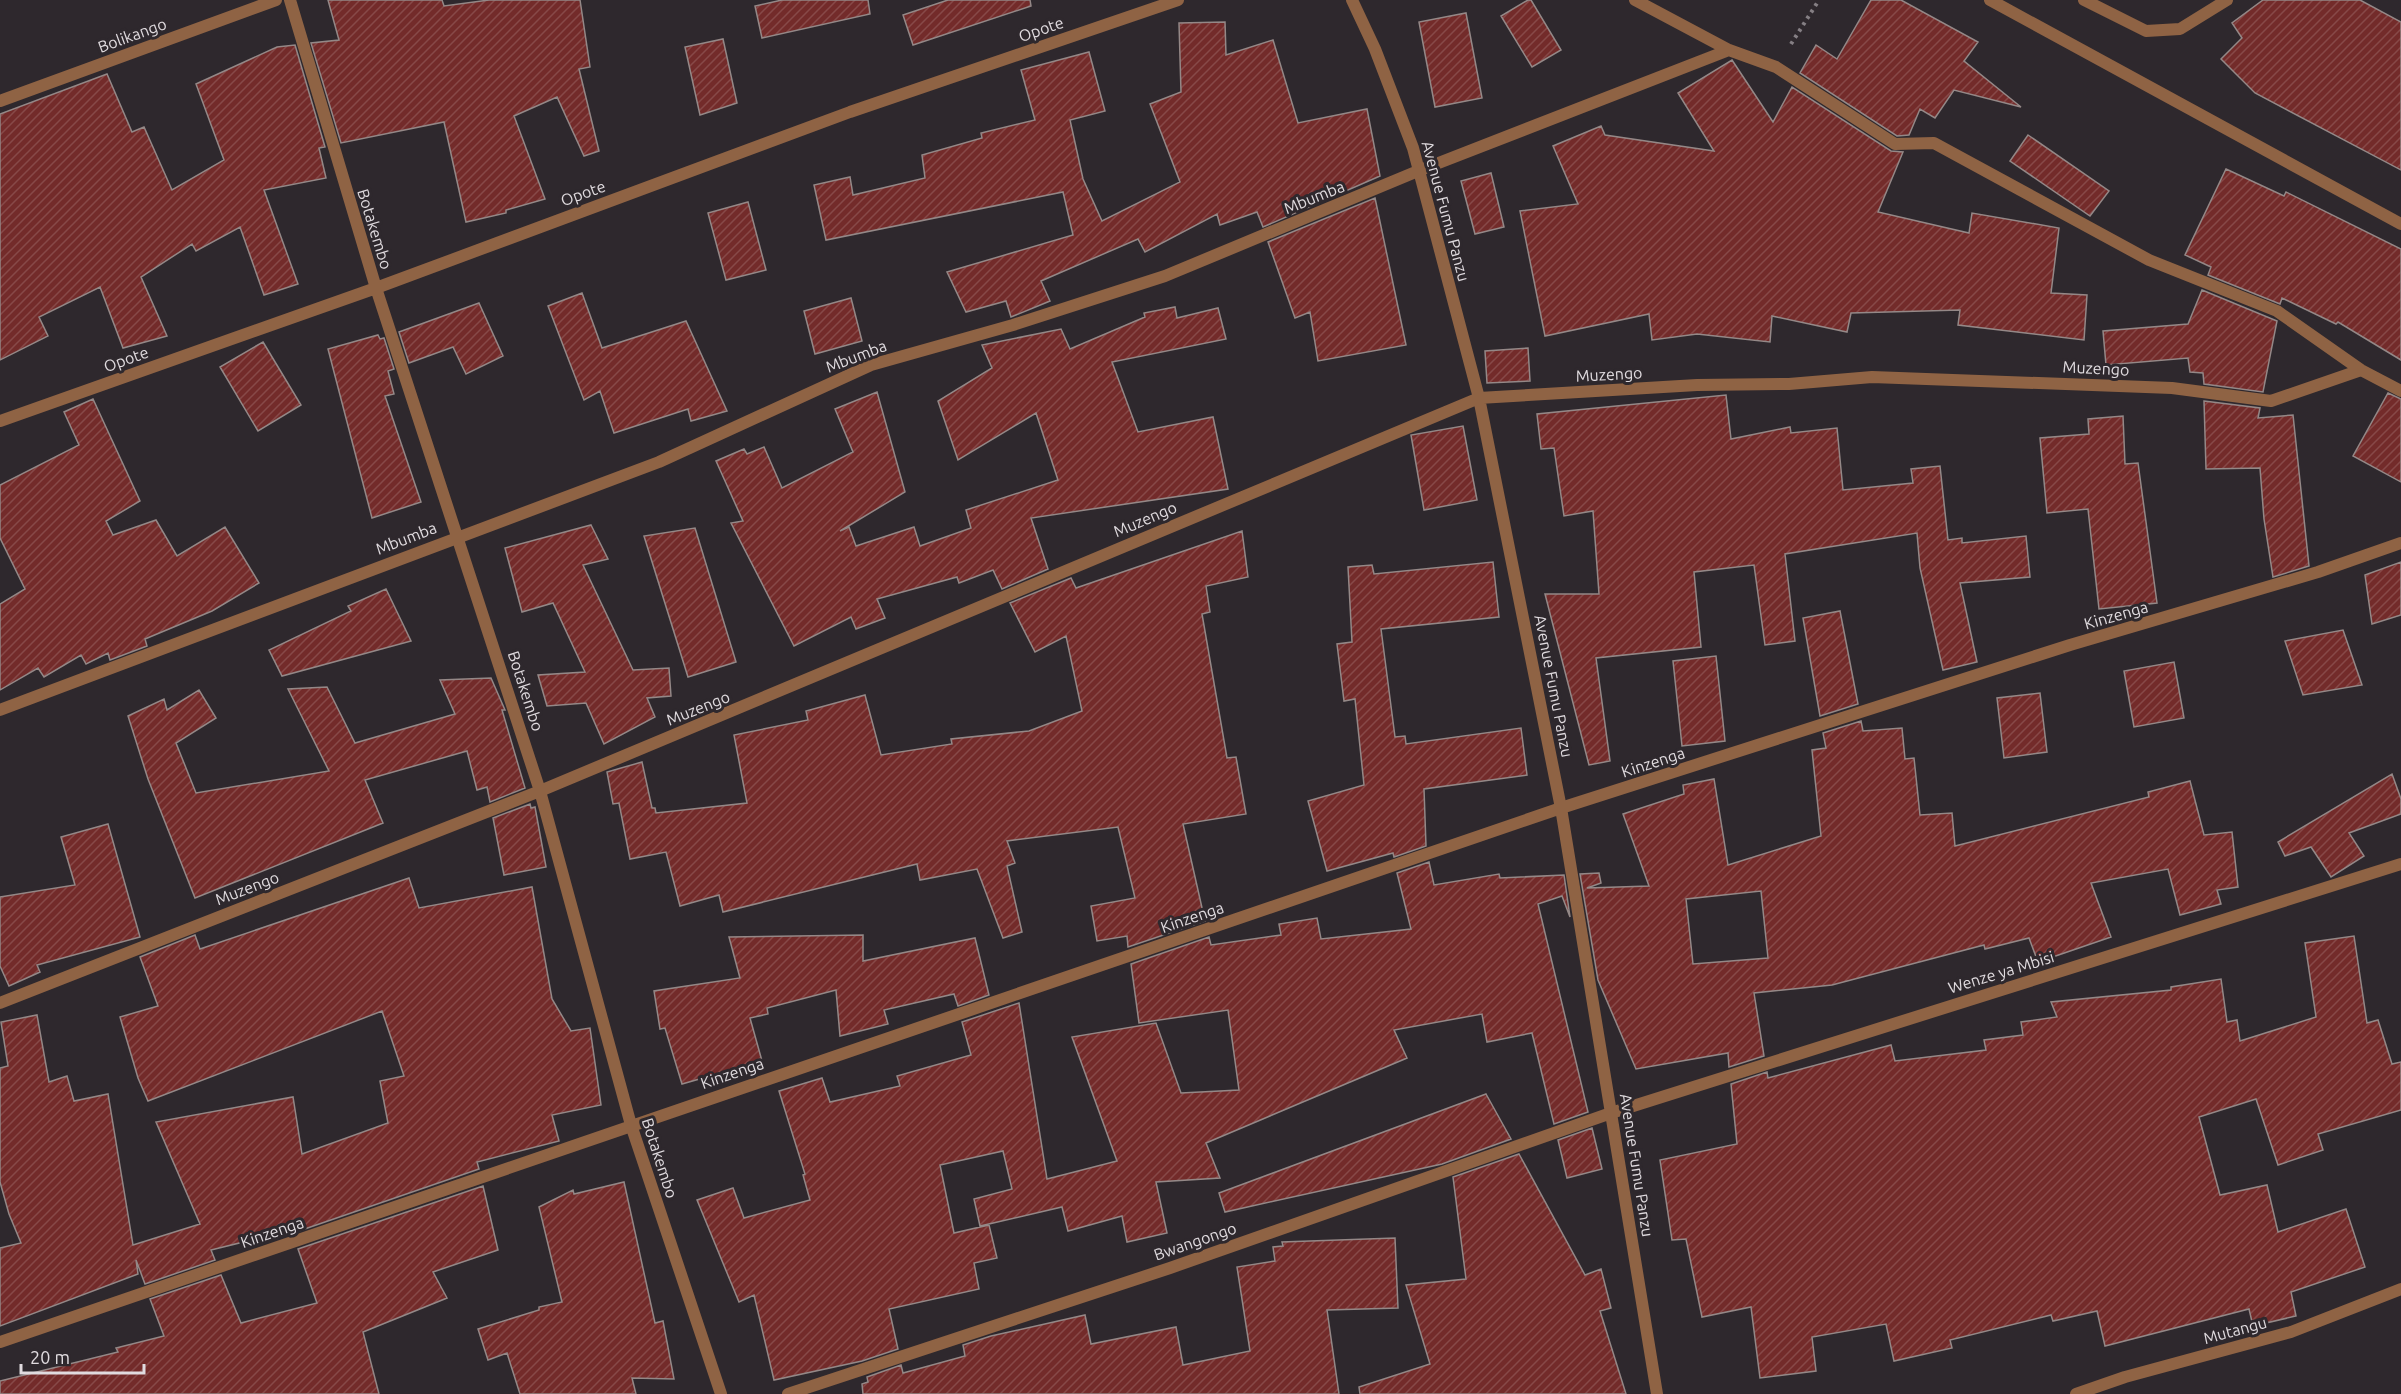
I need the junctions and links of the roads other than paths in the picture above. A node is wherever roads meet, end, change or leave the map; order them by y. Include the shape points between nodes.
1 (276, 0) edge
2 (290, 0) edge
3 (1178, 0) edge
4 (1352, 0) edge
5 (1635, 0) edge
6 (1990, 0) edge
7 (2084, 0) edge
8 (2227, 0) edge
9 (1730, 50) junction
10 (0, 101) edge
11 (1418, 171) junction
12 (2401, 224) edge
13 (376, 288) junction
14 (2361, 370) junction
15 (2401, 391) edge
16 (1479, 398) junction
17 (0, 421) edge
18 (459, 536) junction
19 (2401, 543) edge
20 (0, 710) edge
21 (540, 791) junction
22 (1562, 808) junction
23 (2401, 864) edge
24 (0, 1003) edge
25 (1611, 1113) junction
26 (631, 1125) junction
27 (2401, 1289) edge
28 (0, 1342) edge
29 (721, 1394) edge
30 (788, 1394) edge
31 (1657, 1394) edge
32 (2076, 1394) edge

1 - 10 street, Bolikango
2 - 13 street, Botakembo
3 - 13 street, Opote via 850,112
4 - 11 street, Avenue Fumu Panzu via 1375,49
5 - 9 street
6 - 12 street
7 - 8 street via 2146,31 2180,30
9 - 11 street, Mbumba
9 - 14 street via 1776,67 1895,144 1934,143 2149,260 2277,311
11 - 16 street, Avenue Fumu Panzu
11 - 18 street, Mbumba via 1165,276 872,365 659,462
13 - 17 street, Opote
13 - 18 street, Botakembo
14 - 15 street
14 - 16 street, Muzengo via 2271,401 2172,388 1872,377
16 - 21 street, Muzengo
16 - 22 street, Avenue Fumu Panzu
18 - 20 street, Mbumba
18 - 21 street, Botakembo
19 - 22 street, Kinzenga
21 - 24 street, Muzengo
21 - 26 street, Botakembo
22 - 25 street, Avenue Fumu Panzu
22 - 26 street, Kinzenga
23 - 25 street, Wenze ya Mbisi
25 - 30 street, Bwangongo via 1170,1268
25 - 31 street, Avenue Fumu Panzu
26 - 28 street, Kinzenga
26 - 29 street, Botakembo
27 - 32 street, Mutangu via 2291,1332

